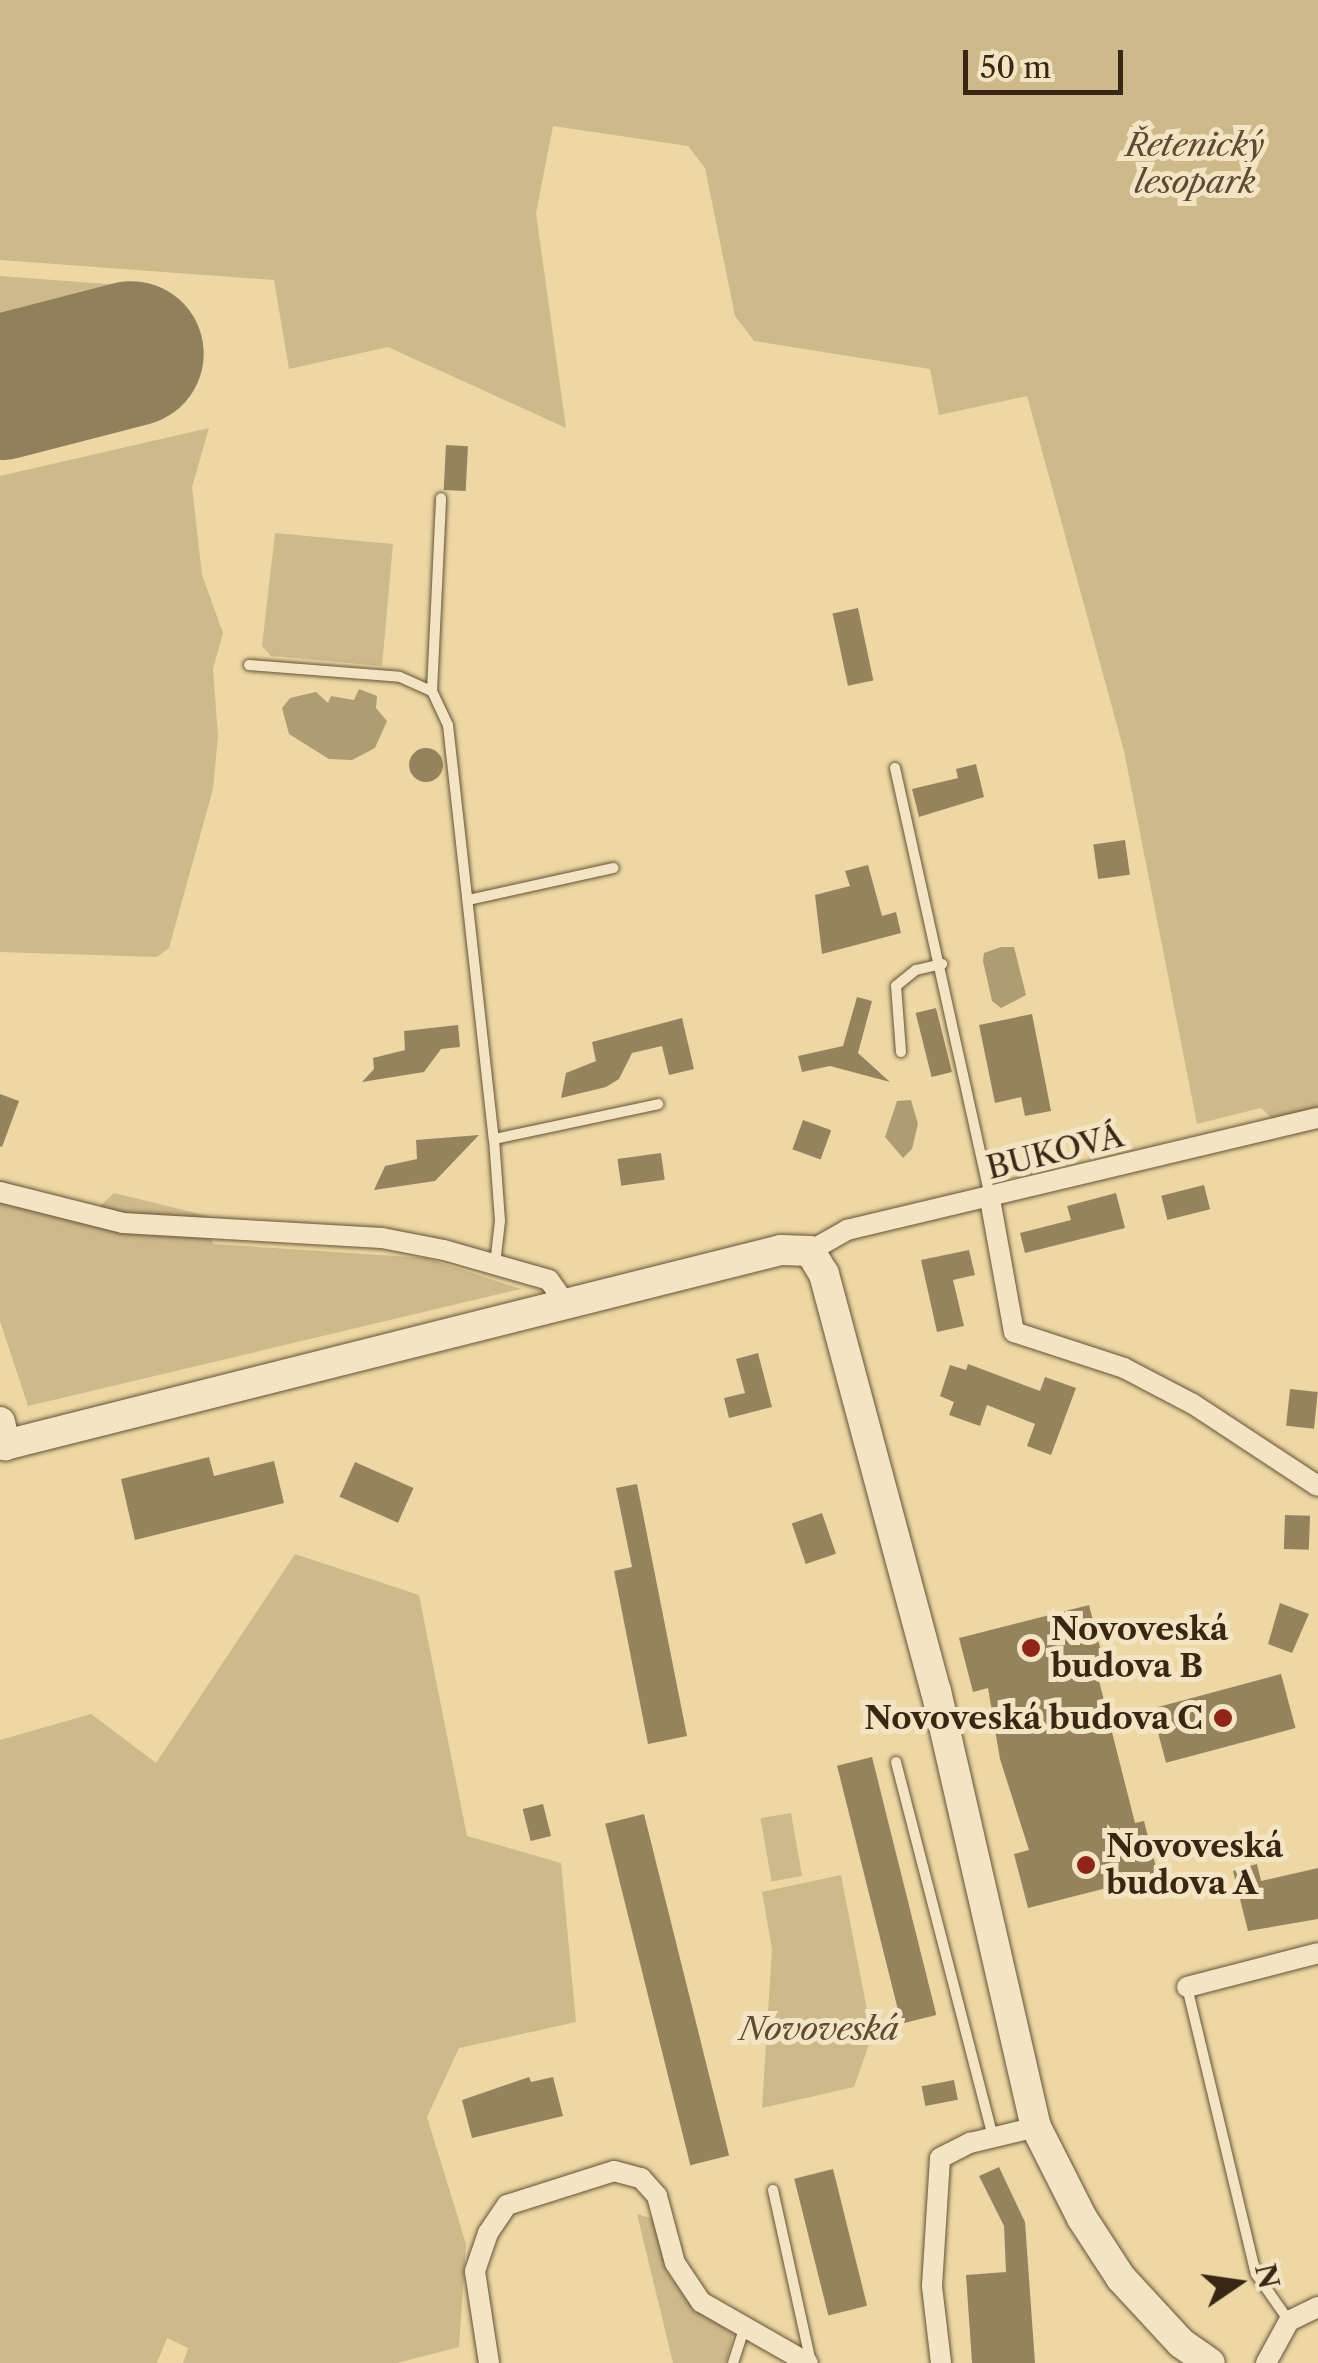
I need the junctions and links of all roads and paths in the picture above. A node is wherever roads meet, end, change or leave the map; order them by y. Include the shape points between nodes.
1 (440, 498) dead end
2 (249, 665) dead end
3 (432, 691) junction
4 (896, 768) dead end
5 (614, 868) dead end
6 (468, 900) junction
7 (942, 964) junction
8 (901, 1052) dead end
9 (658, 1104) dead end
10 (1318, 1118) edge
11 (494, 1139) junction
12 (0, 1192) edge
13 (990, 1198) junction
14 (810, 1251) junction
15 (494, 1264) junction
16 (566, 1304) junction
17 (0, 1422) edge
18 (1318, 1486) edge
19 (896, 1762) dead end
20 (1318, 1952) edge
21 (1187, 1987) joint
22 (1036, 2128) junction
23 (994, 2137) junction
24 (774, 2190) dead end
25 (1318, 2307) edge
26 (1289, 2321) junction
27 (745, 2325) junction
28 (488, 2363) edge
29 (733, 2363) edge
30 (810, 2363) edge
31 (941, 2363) edge
32 (1210, 2363) edge
33 (1266, 2363) edge

1 - 3 lane
2 - 3 lane via 400,677
3 - 6 lane via 448,725
4 - 7 lane
5 - 6 lane
6 - 11 lane
7 - 8 lane via 916,970 896,986
7 - 13 lane
9 - 11 lane
10 - 13 street, BUKOVÁ
11 - 15 lane via 500,1221
12 - 15 street via 124,1222 382,1238
13 - 14 street, BUKOVÁ via 839,1232
13 - 18 street via 1014,1332 1158,1386
14 - 16 street via 790,1248
14 - 22 street via 827,1284 936,1692
15 - 16 street via 549,1280
16 - 17 street via 6,1445
19 - 23 lane
20 - 21 street
21 - 26 lane via 1256,2274
22 - 23 street
22 - 32 street via 1120,2278
23 - 31 street via 940,2158 932,2286
24 - 30 lane
25 - 26 street
26 - 33 street
27 - 28 street via 701,2302 675,2263 657,2196 641,2178 614,2171 507,2206 488,2233 474,2271
27 - 29 lane
27 - 30 street

